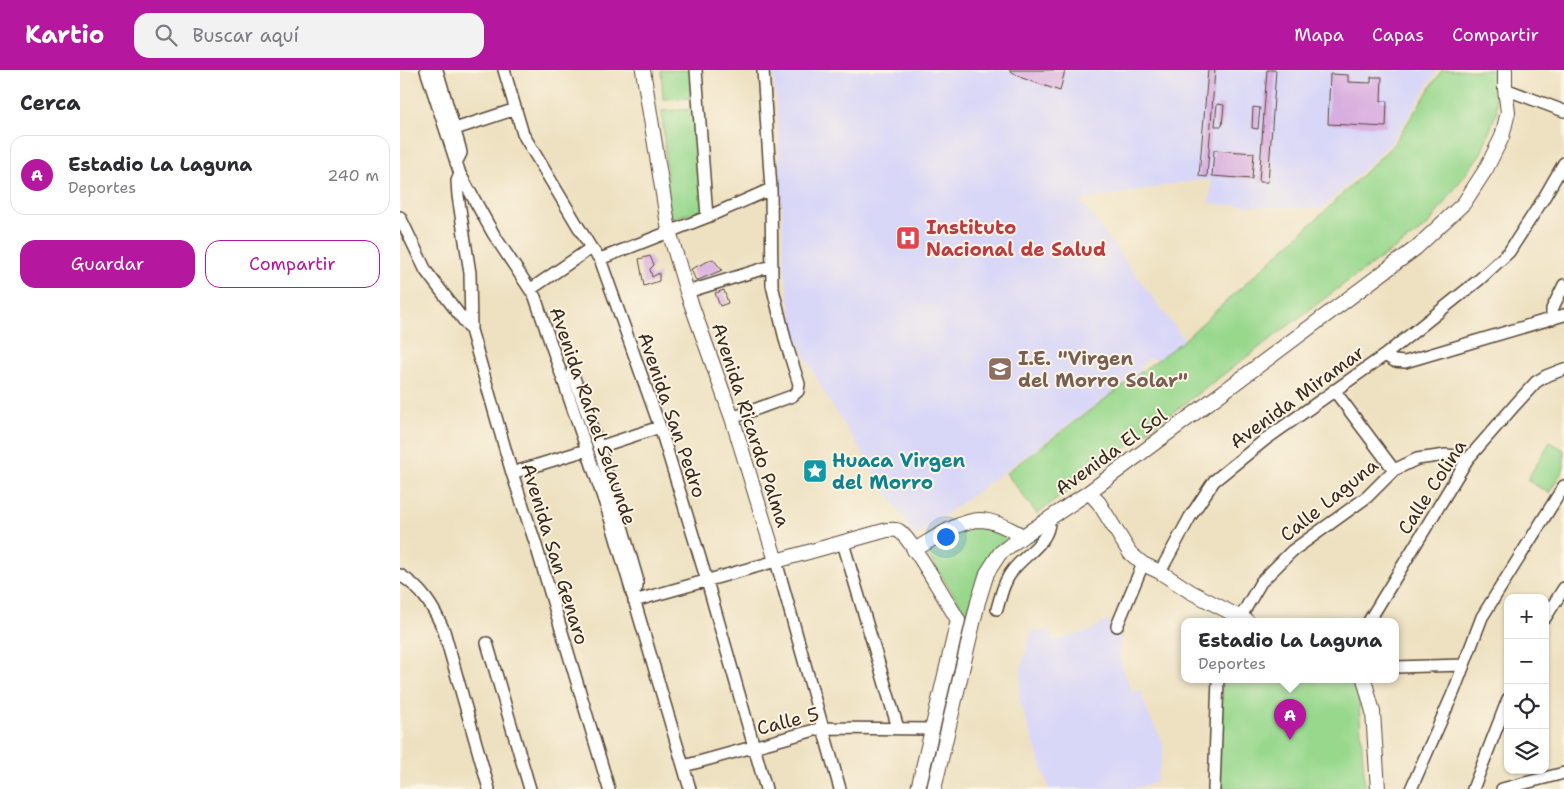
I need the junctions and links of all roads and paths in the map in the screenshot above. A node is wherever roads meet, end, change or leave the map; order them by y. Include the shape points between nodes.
1 (426, 70) edge
2 (437, 70) edge
3 (504, 70) edge
4 (643, 70) edge
5 (696, 70) edge
6 (763, 70) edge
7 (1505, 70) edge
8 (1505, 89) junction
9 (516, 109) junction
10 (1564, 112) edge
11 (455, 129) junction
12 (1564, 163) edge
13 (458, 168) junction
14 (771, 190) junction
15 (400, 217) edge
16 (707, 217) junction
17 (669, 231) junction
18 (591, 248) junction
19 (600, 259) junction
20 (772, 266) junction
21 (1564, 285) edge
22 (531, 289) junction
23 (687, 292) junction
24 (1564, 315) edge
25 (1552, 319) junction
26 (471, 330) junction
27 (1385, 355) junction
28 (1564, 369) edge
29 (572, 372) dead end
30 (1334, 390) junction
31 (732, 418) junction
32 (660, 427) junction
33 (599, 448) junction
34 (586, 450) junction
35 (1467, 460) junction
36 (1394, 470) junction
37 (512, 473) junction
38 (1564, 486) edge
39 (1090, 492) junction
40 (1049, 520) junction
41 (1024, 536) junction
42 (843, 543) junction
43 (914, 550) junction
44 (776, 561) junction
45 (1144, 564) junction
46 (1160, 572) junction
47 (400, 575) edge
48 (707, 580) junction
49 (1564, 588) edge
50 (633, 597) junction
51 (997, 609) dead end
52 (1549, 612) edge
53 (1240, 618) edge
54 (1245, 618) edge
55 (1371, 618) edge
56 (1117, 626) dead end
57 (486, 643) dead end
58 (1462, 665) junction
59 (1399, 667) edge
60 (1218, 683) edge
61 (1365, 683) edge
62 (1504, 709) edge
63 (822, 728) junction
64 (898, 728) junction
65 (932, 729) junction
66 (754, 746) junction
67 (684, 766) junction
68 (1564, 773) edge
69 (489, 789) edge
70 (530, 789) edge
71 (609, 789) edge
72 (690, 789) edge
73 (766, 789) edge
74 (840, 789) edge
75 (918, 789) edge
76 (934, 789) edge
77 (1214, 789) edge
78 (1378, 789) edge
79 (1411, 789) edge
80 (1472, 789) edge
81 (1502, 789) edge

1 - 13 street, Avenida Rafael Selaunde
2 - 11 street
3 - 9 street, Avenida San Pedro
4 - 17 street, Avenida Ricardo Palma
5 - 16 street
6 - 14 street
7 - 8 street, Avenida El Sol
8 - 10 street
8 - 39 street, Avenida El Sol via 1508,112 1502,138 1464,203 1416,248
9 - 11 street
9 - 18 street, Avenida San Pedro via 523,134
11 - 13 street via 460,153
12 - 27 street via 1509,252
13 - 22 street, Avenida Rafael Selaunde via 494,235
13 - 26 street via 458,196 470,273
14 - 16 street
14 - 20 street
15 - 26 street via 426,270
16 - 17 street
17 - 19 street
17 - 23 street, Avenida Ricardo Palma
18 - 19 street, Avenida San Pedro
18 - 22 street
19 - 32 street, Avenida San Pedro
20 - 23 street
20 - 31 street via 776,308 800,384 792,396
21 - 25 street via 1552,309
22 - 34 street, Avenida Rafael Selaunde
23 - 31 street, Avenida Ricardo Palma
24 - 25 street, Avenida Miramar
25 - 27 street, Avenida Miramar via 1405,362 1394,361
26 - 37 street, Avenida San Genaro
27 - 30 street, Avenida Miramar
28 - 35 street, Calle Colina via 1536,382
29 - 33 street
30 - 36 street
30 - 46 street, Avenida Miramar via 1214,481
31 - 44 street, Avenida Ricardo Palma
32 - 33 street
32 - 48 street, Avenida San Pedro
33 - 50 street via 638,578
34 - 37 street
34 - 50 street, Avenida Rafael Selaunde
35 - 36 street, Calle Laguna via 1446,455 1417,459
35 - 55 street, Calle Colina
36 - 54 street, Calle Laguna via 1366,497 1292,551 1261,582
37 - 71 street, Avenida San Genaro
38 - 58 street via 1482,618
39 - 40 street, Avenida El Sol
39 - 45 street via 1130,553
40 - 41 street, Avenida El Sol
40 - 51 street via 1047,532 1005,582
41 - 43 street via 979,520 961,524
41 - 76 street, Avenida El Sol via 1000,553 987,573
42 - 43 street via 897,530
42 - 44 street
42 - 64 street
43 - 65 street via 958,620
44 - 48 street
44 - 63 street, Avenida Ricardo Palma
45 - 46 street
45 - 56 street
46 - 53 street
47 - 69 street via 420,590 436,611
48 - 50 street
48 - 66 street, Avenida San Pedro
49 - 52 street
50 - 67 street, Avenida Rafael Selaunde
57 - 70 street
58 - 59 street
58 - 79 street
60 - 77 street
61 - 78 street via 1373,712
62 - 80 street
63 - 64 street, Calle 5
63 - 66 street, Calle 5
63 - 74 street, Avenida Ricardo Palma
64 - 65 street, Calle 5
65 - 75 street
66 - 67 street, Calle 5
66 - 73 street, Avenida San Pedro
67 - 72 street, Avenida Rafael Selaunde
68 - 81 street

